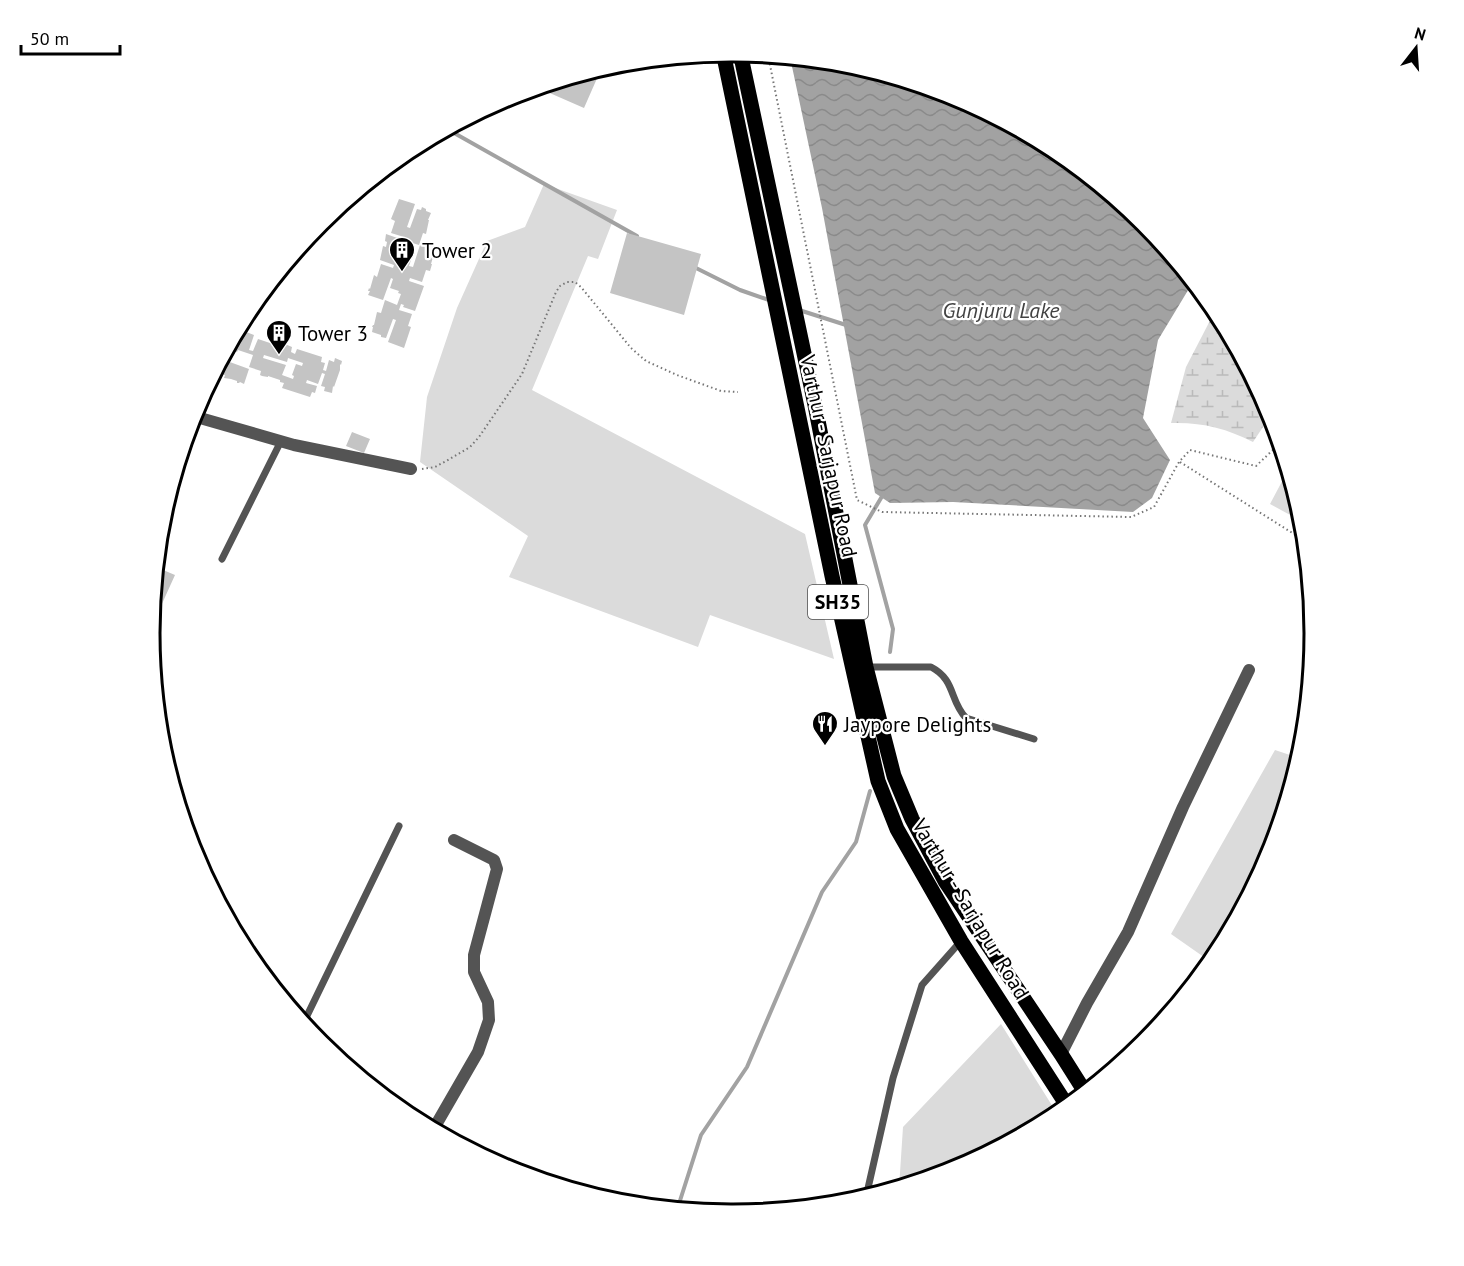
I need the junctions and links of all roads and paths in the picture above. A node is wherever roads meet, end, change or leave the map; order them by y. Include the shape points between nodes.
1 (725, 62) edge
2 (742, 62) edge
3 (770, 63) edge
4 (738, 392) dead end
5 (202, 419) edge
6 (282, 441) junction
7 (1273, 450) edge
8 (1179, 462) junction
9 (411, 470) joint
10 (1295, 535) edge
11 (222, 559) dead end
12 (866, 667) junction
13 (1249, 670) dead end
14 (1034, 739) dead end
15 (399, 826) dead end
16 (454, 840) dead end
17 (962, 940) junction
18 (307, 1015) edge
19 (1061, 1054) junction
20 (1081, 1085) edge
21 (1063, 1099) edge
22 (437, 1123) edge
23 (869, 1188) edge

1 - 17 main road, Varthur - Sarjapur Road / SH35 via 878,781 897,829
2 - 12 main road, Varthur - Sarjapur Road / SH35
3 - 8 path via 857,500 882,512 1131,517 1154,507
4 - 9 path via 721,391 646,361 581,287 567,282 552,299 522,374 479,437 470,447 435,467
5 - 6 street
6 - 9 street
6 - 11 lane
7 - 8 path via 1256,466 1190,450
8 - 10 path
12 - 14 lane via 931,668 946,678 966,718
12 - 19 main road, Varthur - Sarjapur Road / SH35 via 894,776 912,819 945,881
13 - 19 street via 1128,932
15 - 18 lane
16 - 22 street via 494,860 497,869 474,956 474,972 488,1002 489,1020 478,1052
17 - 21 main road, Varthur - Sarjapur Road / SH35
17 - 23 lane via 922,985 893,1078
19 - 20 main road, Varthur - Sarjapur Road / SH35

